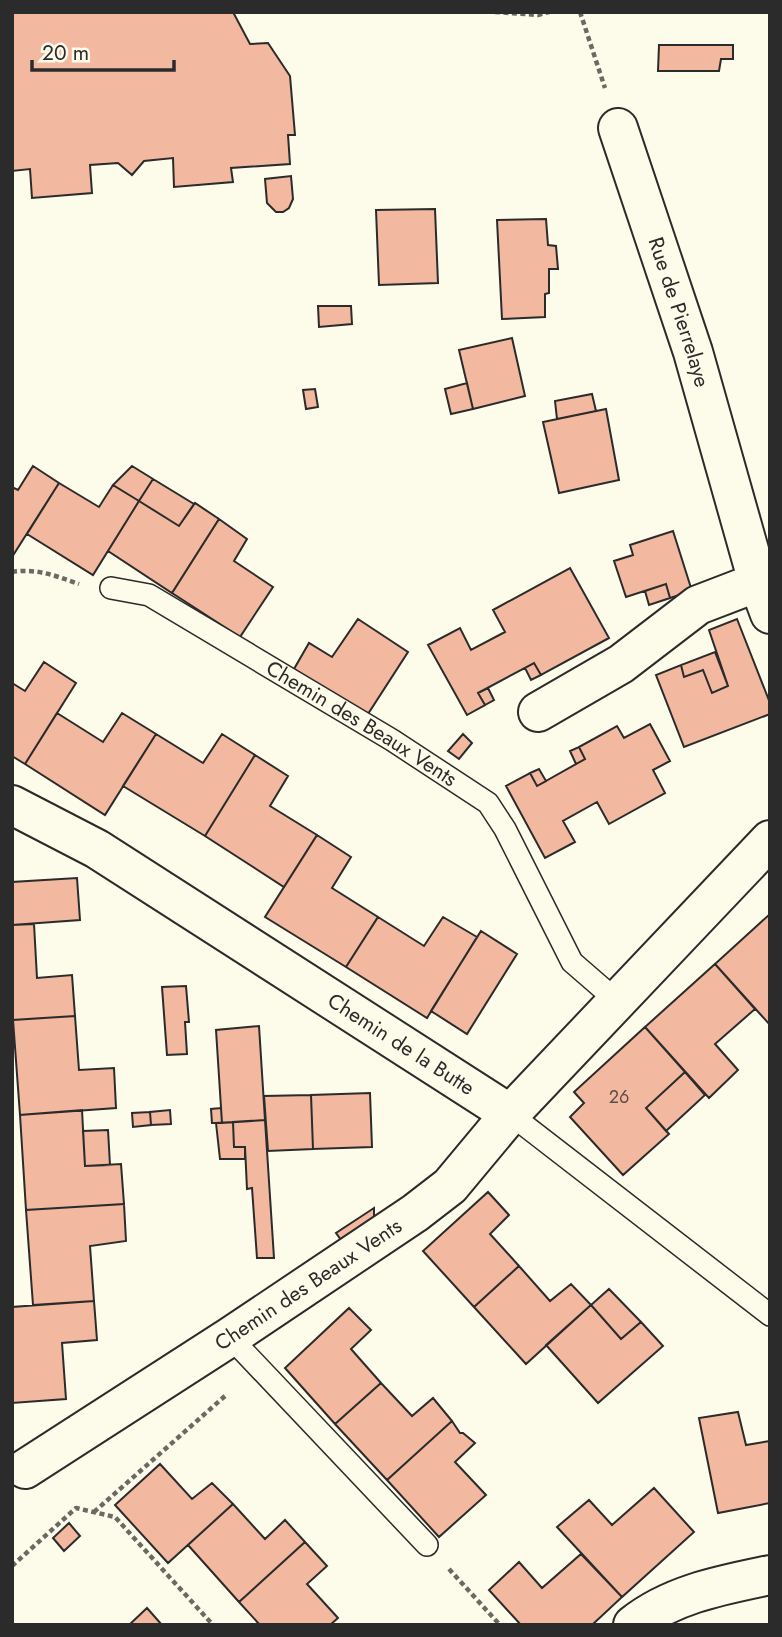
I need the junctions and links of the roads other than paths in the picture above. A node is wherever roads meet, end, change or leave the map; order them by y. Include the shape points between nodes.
1 (618, 128) road end
2 (111, 588) road end
3 (764, 598) edge
4 (538, 712) dead end
5 (12, 805) edge
6 (770, 840) edge
7 (617, 1001) junction
8 (510, 1114) junction
9 (770, 1315) edge
10 (230, 1337) junction
11 (25, 1469) dead end
12 (427, 1545) road end
13 (770, 1574) edge
14 (633, 1625) edge

1 - 3 street, Rue de Pierrelaye via 693,352
2 - 7 lane, Chemin des Beaux Vents via 149,595 488,803 572,962
3 - 4 street via 698,605 621,664
5 - 8 street, Chemin de la Butte via 97,849
6 - 7 street, Chemin des Beaux Vents
7 - 8 street, Chemin des Beaux Vents
8 - 9 lane, Chemin de la Butte
8 - 10 street, Chemin des Beaux Vents via 450,1186
10 - 11 street, Chemin des Beaux Vents
10 - 12 lane
13 - 14 street via 661,1605

